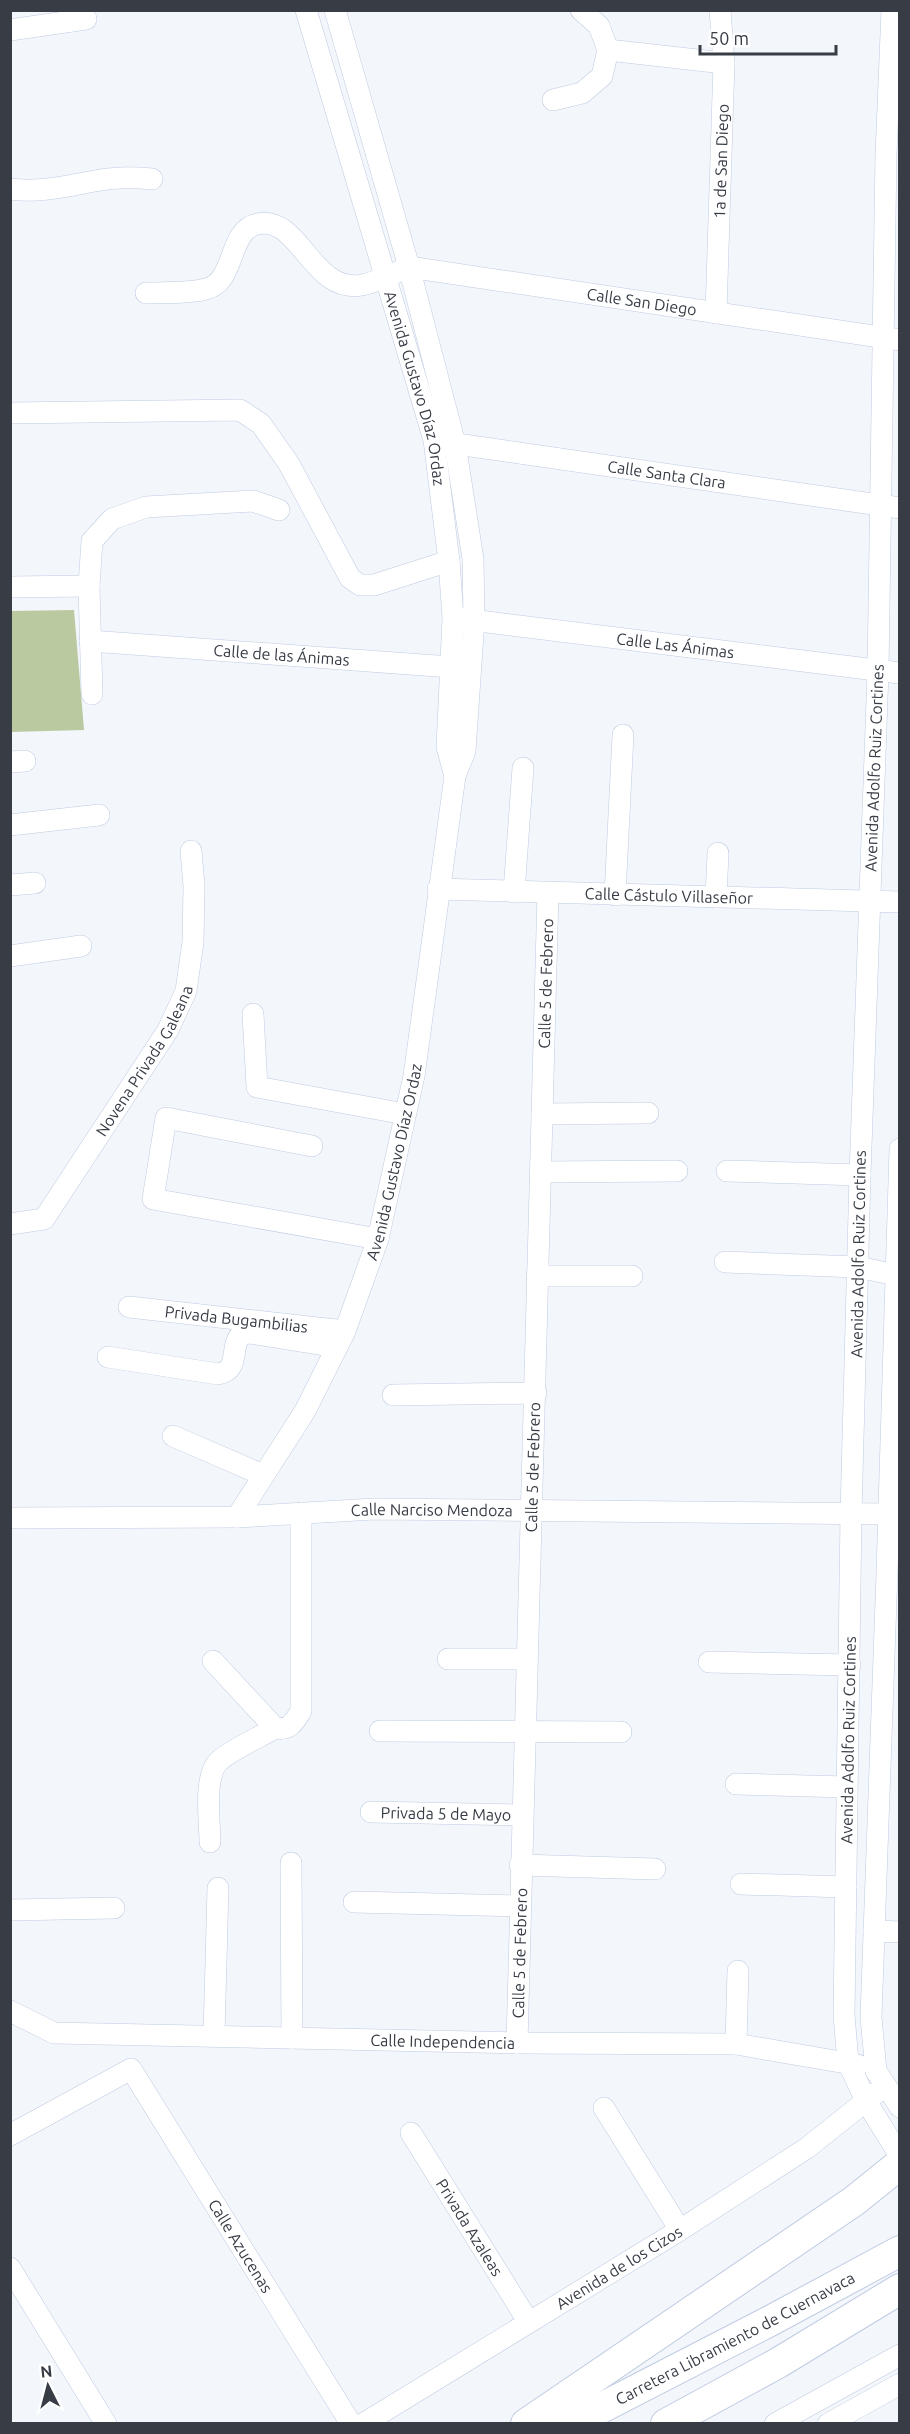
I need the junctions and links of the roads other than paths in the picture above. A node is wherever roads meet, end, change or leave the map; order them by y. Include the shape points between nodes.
1 (306, 10) edge
2 (335, 10) edge
3 (581, 10) edge
4 (720, 10) edge
5 (892, 10) edge
6 (86, 19) dead end
7 (10, 30) edge
8 (608, 50) junction
9 (724, 63) junction
10 (553, 100) dead end
11 (893, 164) edge
12 (152, 179) dead end
13 (10, 189) edge
14 (409, 267) junction
15 (892, 268) edge
16 (386, 276) junction
17 (146, 293) dead end
18 (716, 313) junction
19 (892, 339) edge
20 (10, 413) edge
21 (434, 440) junction
22 (455, 444) junction
23 (891, 507) edge
24 (279, 510) dead end
25 (449, 561) junction
26 (89, 586) junction
27 (10, 587) edge
28 (453, 618) junction
29 (474, 620) junction
30 (90, 641) junction
31 (461, 668) junction
32 (878, 671) junction
33 (900, 673) edge
34 (92, 694) dead end
35 (623, 735) dead end
36 (524, 768) dead end
37 (99, 816) dead end
38 (10, 825) edge
39 (191, 851) dead end
40 (718, 853) dead end
41 (35, 883) dead end
42 (10, 885) edge
43 (438, 889) junction
44 (514, 892) junction
45 (548, 893) junction
46 (615, 895) junction
47 (716, 897) junction
48 (869, 902) junction
49 (900, 902) edge
50 (81, 946) dead end
51 (10, 956) edge
52 (253, 1014) dead end
53 (648, 1113) dead end
54 (405, 1114) junction
55 (542, 1114) junction
56 (312, 1146) dead end
57 (900, 1149) edge
58 (677, 1171) dead end
59 (727, 1171) dead end
60 (542, 1172) junction
61 (860, 1175) junction
62 (899, 1180) edge
63 (10, 1224) edge
64 (378, 1239) junction
65 (898, 1250) edge
66 (725, 1262) dead end
67 (858, 1267) junction
68 (896, 1275) junction
69 (537, 1276) junction
70 (632, 1276) dead end
71 (129, 1307) dead end
72 (897, 1328) edge
73 (341, 1339) junction
74 (108, 1358) dead end
75 (536, 1393) junction
76 (393, 1395) dead end
77 (173, 1436) dead end
78 (895, 1473) edge
79 (263, 1475) junction
80 (532, 1510) junction
81 (301, 1513) junction
82 (851, 1514) junction
83 (889, 1514) junction
84 (237, 1517) junction
85 (10, 1518) edge
86 (850, 1609) junction
87 (886, 1611) junction
88 (448, 1659) dead end
89 (526, 1659) junction
90 (213, 1661) dead end
91 (709, 1662) dead end
92 (850, 1665) junction
93 (275, 1728) junction
94 (380, 1731) dead end
95 (621, 1732) dead end
96 (525, 1733) junction
97 (736, 1784) dead end
98 (846, 1787) junction
99 (371, 1812) dead end
100 (522, 1815) junction
101 (210, 1842) dead end
102 (291, 1863) dead end
103 (520, 1865) junction
104 (655, 1869) dead end
105 (741, 1884) dead end
106 (846, 1887) junction
107 (218, 1888) dead end
108 (354, 1902) dead end
109 (519, 1906) junction
110 (114, 1908) dead end
111 (10, 1910) edge
112 (874, 1931) junction
113 (900, 1932) edge
114 (738, 1971) dead end
115 (10, 2011) edge
116 (844, 2015) junction
117 (871, 2017) junction
118 (214, 2035) junction
119 (292, 2038) junction
120 (517, 2043) junction
121 (736, 2044) junction
122 (848, 2062) junction
123 (881, 2078) junction
124 (866, 2101) junction
125 (604, 2108) dead end
126 (900, 2108) edge
127 (411, 2133) dead end
128 (10, 2135) edge
129 (900, 2156) edge
130 (900, 2164) edge
131 (680, 2230) junction
132 (900, 2251) edge
133 (10, 2268) edge
134 (900, 2289) edge
135 (528, 2321) junction
136 (900, 2355) edge
137 (900, 2384) edge
138 (106, 2424) edge
139 (351, 2424) edge
140 (363, 2424) edge
141 (526, 2424) edge
142 (570, 2424) edge
143 (666, 2424) edge
144 (775, 2424) edge
145 (828, 2424) edge

1 - 16 street, Avenida Gustavo Díaz Ordaz
2 - 14 street, Avenida Gustavo Díaz Ordaz
3 - 8 street via 599,26
4 - 9 street, 1a de San Diego
5 - 11 street, Avenida Adolfo Ruiz Cortines
6 - 7 street
8 - 9 street
8 - 10 street via 602,75 582,93
9 - 18 street, 1a de San Diego
11 - 15 street, Avenida Adolfo Ruiz Cortines
12 - 13 street via 97,180 32,192
14 - 16 street, Calle San Diego
14 - 18 street, Calle San Diego
14 - 22 street, Avenida Gustavo Díaz Ordaz
15 - 19 street, Avenida Adolfo Ruiz Cortines
16 - 17 street, Calle San Diego via 362,285 339,284 322,273 284,229 256,224 242,232 221,280 214,285 207,289
16 - 21 street, Avenida Gustavo Díaz Ordaz
18 - 19 street, Calle San Diego
19 - 23 street, Avenida Adolfo Ruiz Cortines
20 - 25 street via 240,410 261,424 289,464 350,578 360,585 374,585
21 - 22 street, Calle Santa Clara
21 - 25 street, Avenida Gustavo Díaz Ordaz
22 - 23 street, Calle Santa Clara
22 - 29 street, Avenida Gustavo Díaz Ordaz via 472,559
23 - 32 street, Avenida Adolfo Ruiz Cortines
24 - 26 street via 253,501 146,507 112,519 92,541
25 - 28 street, Avenida Gustavo Díaz Ordaz
26 - 27 street
26 - 30 street
28 - 29 street, Calle Las Ánimas
28 - 31 street, Avenida Gustavo Díaz Ordaz
29 - 31 street, Avenida Gustavo Díaz Ordaz
29 - 32 street, Calle Las Ánimas
30 - 31 street, Calle de las Ánimas
30 - 34 street
31 - 43 street, Avenida Gustavo Díaz Ordaz via 447,747 455,776
32 - 33 street, Calle Las Ánimas
32 - 48 street, Avenida Adolfo Ruiz Cortines
35 - 46 street
36 - 44 street
37 - 38 street
39 - 63 street, Novena Privada Galeana via 193,942 186,991 168,1030 44,1219
40 - 47 street
41 - 42 street
43 - 44 street, Calle Cástulo Villaseñor
43 - 54 street, Avenida Gustavo Díaz Ordaz via 414,1076
44 - 45 street, Calle Cástulo Villaseñor
45 - 46 street, Calle Cástulo Villaseñor
45 - 55 street, Calle 5 de Febrero
46 - 47 street, Calle Cástulo Villaseñor
47 - 48 street, Calle Cástulo Villaseñor
48 - 49 street, Calle Cástulo Villaseñor
48 - 61 street, Avenida Adolfo Ruiz Cortines
50 - 51 street
52 - 54 street via 257,1087
53 - 55 street
54 - 64 street, Avenida Gustavo Díaz Ordaz
55 - 60 street, Calle 5 de Febrero
56 - 64 street via 166,1118 153,1199
57 - 62 street, Avenida Adolfo Ruiz Cortines
58 - 60 street
59 - 61 street
60 - 69 street, Calle 5 de Febrero
61 - 67 street, Avenida Adolfo Ruiz Cortines
62 - 65 street, Avenida Adolfo Ruiz Cortines
64 - 73 street, Avenida Gustavo Díaz Ordaz
65 - 68 street, Avenida Adolfo Ruiz Cortines
66 - 67 street
67 - 68 street
67 - 82 street, Avenida Adolfo Ruiz Cortines
68 - 72 street, Avenida Adolfo Ruiz Cortines
69 - 70 street
69 - 75 street, Calle 5 de Febrero
71 - 73 street, Privada Bugambilias
72 - 78 street, Avenida Adolfo Ruiz Cortines
73 - 74 street via 241,1334 236,1340 233,1367 218,1374
73 - 79 street, Avenida Gustavo Díaz Ordaz via 305,1411
75 - 76 street
75 - 80 street, Calle 5 de Febrero
77 - 79 street
78 - 83 street, Avenida Adolfo Ruiz Cortines
79 - 84 street, Avenida Gustavo Díaz Ordaz
80 - 81 street, Calle Narciso Mendoza via 374,1509
80 - 82 street, Calle Narciso Mendoza
80 - 89 street, Calle 5 de Febrero
81 - 84 street, Calle Narciso Mendoza
81 - 93 street via 301,1711 291,1726 284,1730
82 - 83 street, Calle Narciso Mendoza
82 - 86 street, Avenida Adolfo Ruiz Cortines
83 - 87 street, Avenida Adolfo Ruiz Cortines
84 - 85 street, Calle Narciso Mendoza
86 - 87 street
86 - 92 street, Avenida Adolfo Ruiz Cortines
87 - 112 street, Avenida Adolfo Ruiz Cortines
88 - 89 street
89 - 96 street, Calle 5 de Febrero
90 - 93 street
91 - 92 street
92 - 98 street, Avenida Adolfo Ruiz Cortines
93 - 101 street via 219,1761 212,1773
94 - 96 street
95 - 96 street
96 - 100 street, Calle 5 de Febrero
97 - 98 street
98 - 106 street, Avenida Adolfo Ruiz Cortines
99 - 100 street, Privada 5 de Mayo
100 - 103 street, Calle 5 de Febrero
102 - 119 street
103 - 104 street
103 - 109 street, Calle 5 de Febrero
105 - 106 street
106 - 116 street, Avenida Adolfo Ruiz Cortines
107 - 118 street
108 - 109 street
109 - 120 street, Calle 5 de Febrero
110 - 111 street
112 - 113 street
112 - 117 street, Avenida Adolfo Ruiz Cortines
114 - 121 street
115 - 118 street, Calle Independencia via 54,2033
116 - 117 street
116 - 122 street, Avenida Adolfo Ruiz Cortines
117 - 123 street, Avenida Adolfo Ruiz Cortines
118 - 119 street, Calle Independencia
119 - 120 street, Calle Independencia
120 - 121 street, Calle Independencia
121 - 122 street, Calle Independencia
122 - 123 street, Calle Independencia
122 - 124 street, Avenida Adolfo Ruiz Cortines
123 - 124 street, Avenida de los Cizos
123 - 126 street, Avenida Adolfo Ruiz Cortines
124 - 129 street, Avenida Adolfo Ruiz Cortines
124 - 131 street, Avenida de los Cizos via 807,2148
125 - 131 street
127 - 135 street, Privada Azaleas
128 - 139 street, Calle Azucenas via 130,2069
130 - 141 highway via 854,2201
131 - 135 street, Avenida de los Cizos
132 - 142 highway, Carretera Libramiento de Cuernavaca
133 - 138 street
134 - 143 highway
135 - 140 street, Avenida de los Cizos
136 - 144 street
137 - 145 street

